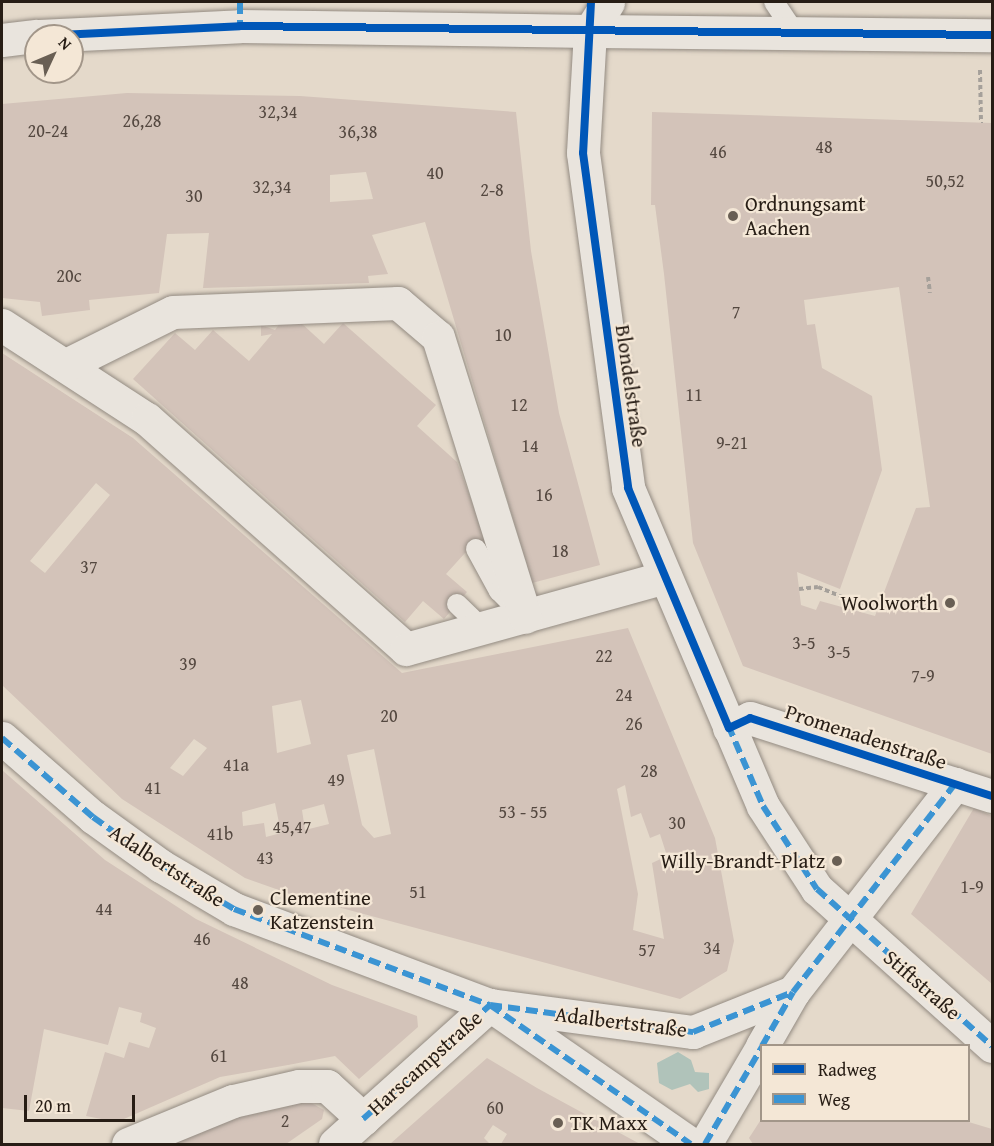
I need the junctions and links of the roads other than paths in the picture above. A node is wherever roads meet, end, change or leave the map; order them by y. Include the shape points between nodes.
1 (608, 2) edge
2 (774, 2) edge
3 (240, 14) edge
4 (591, 16) edge
5 (792, 30) junction
6 (84, 31) edge
7 (986, 35) edge
8 (24, 38) edge
9 (2, 40) edge
10 (2, 325) edge
11 (66, 365) junction
12 (476, 549) dead end
13 (665, 577) junction
14 (456, 604) dead end
15 (525, 617) junction
16 (483, 629) junction
17 (729, 728) junction
18 (2, 738) edge
19 (955, 784) junction
20 (993, 796) edge
21 (851, 923) junction
22 (793, 992) junction
23 (490, 1005) junction
24 (763, 1044) edge
25 (993, 1046) edge
26 (760, 1049) edge
27 (363, 1119) junction
28 (128, 1144) edge
29 (334, 1144) edge
30 (691, 1144) edge
31 (705, 1144) edge

1 - 4 street
2 - 5 lane
3 - 4 street
3 - 6 street
4 - 5 street
4 - 13 street, Blondelstraße via 583,153 608,363 628,488
5 - 7 street
8 - 9 street
10 - 11 street
11 - 15 street via 173,312 398,303 438,337
11 - 16 street via 147,419 406,649
12 - 15 lane via 499,591
13 - 15 street
13 - 17 street, Blondelstraße
14 - 16 lane
15 - 16 street
17 - 19 street, Promenadenstraße via 750,718
17 - 21 street via 763,806 817,889
18 - 23 street, Adalbertstraße via 93,817 234,909
19 - 20 street, Promenadenstraße
19 - 21 street
21 - 22 street
21 - 25 street, Stiftstraße
22 - 23 street, Adalbertstraße via 693,1032
22 - 24 street
23 - 27 street, Harscampstraße
23 - 30 street, Adalbertstraße
26 - 31 street
27 - 28 street via 327,1086 299,1086 233,1101
27 - 29 street, Harscampstraße

